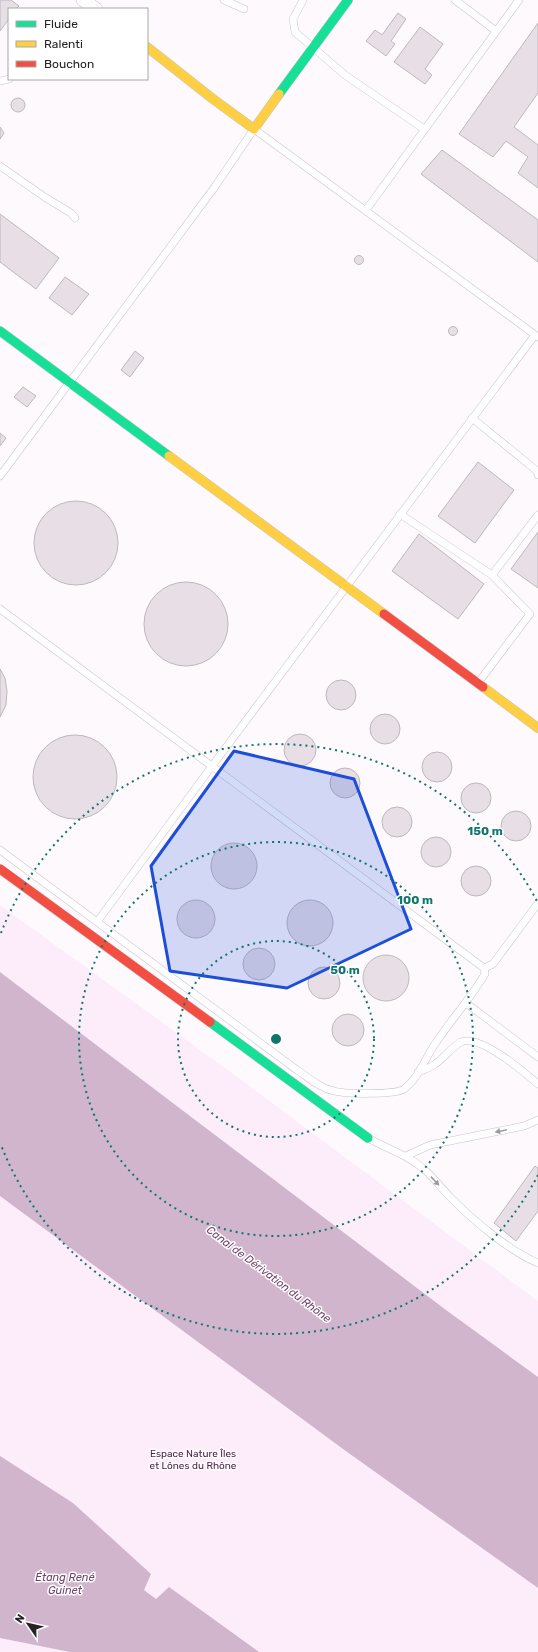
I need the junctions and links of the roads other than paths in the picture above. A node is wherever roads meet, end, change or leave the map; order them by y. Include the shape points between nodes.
1 (83, 0) edge
2 (224, 0) edge
3 (302, 0) edge
4 (348, 0) edge
5 (455, 0) edge
6 (519, 0) edge
7 (95, 8) edge
8 (244, 9) dead end
9 (496, 31) junction
10 (148, 48) edge
11 (313, 48) junction
12 (254, 129) junction
13 (424, 129) junction
14 (0, 166) edge
15 (366, 210) junction
16 (75, 218) dead end
17 (0, 331) edge
18 (536, 336) edge
19 (70, 382) junction
20 (472, 418) junction
21 (538, 474) edge
22 (0, 476) edge
23 (400, 514) junction
24 (538, 515) edge
25 (492, 576) junction
26 (346, 585) junction
27 (0, 609) edge
28 (478, 684) junction
29 (538, 728) edge
30 (212, 766) junction
31 (0, 850) edge
32 (0, 869) edge
33 (538, 903) edge
34 (97, 922) junction
35 (484, 968) junction
36 (466, 1003) junction
37 (538, 1057) edge
38 (418, 1072) junction
39 (536, 1081) edge
40 (538, 1120) edge
41 (368, 1138) joint
42 (406, 1156) junction
43 (538, 1263) edge

1 - 7 street
2 - 8 lane
3 - 11 lane via 293,19 296,32
4 - 11 street
5 - 9 lane
6 - 9 lane
9 - 13 lane
10 - 12 street via 202,93
11 - 12 street
11 - 13 lane via 345,75
12 - 15 lane
12 - 19 lane via 214,188
13 - 15 lane
14 - 16 lane
15 - 18 lane
17 - 19 street
18 - 20 lane
19 - 22 lane
19 - 26 street
20 - 21 lane
20 - 23 lane
23 - 25 lane
23 - 26 lane
24 - 25 lane
25 - 28 lane via 530,614
26 - 28 street
26 - 30 lane
27 - 30 lane
28 - 29 street
30 - 34 lane
30 - 35 lane
31 - 34 lane
32 - 41 street
33 - 35 lane via 493,964
34 - 38 lane via 322,1087 335,1092 395,1092 403,1090
35 - 36 lane via 485,974
36 - 37 lane
36 - 38 lane via 435,1044
38 - 39 lane via 436,1064 462,1042 472,1041 490,1048
40 -> 42 lane via 524,1126 430,1145
41 - 42 lane
42 -> 43 lane via 426,1171 451,1198 484,1227 526,1258

